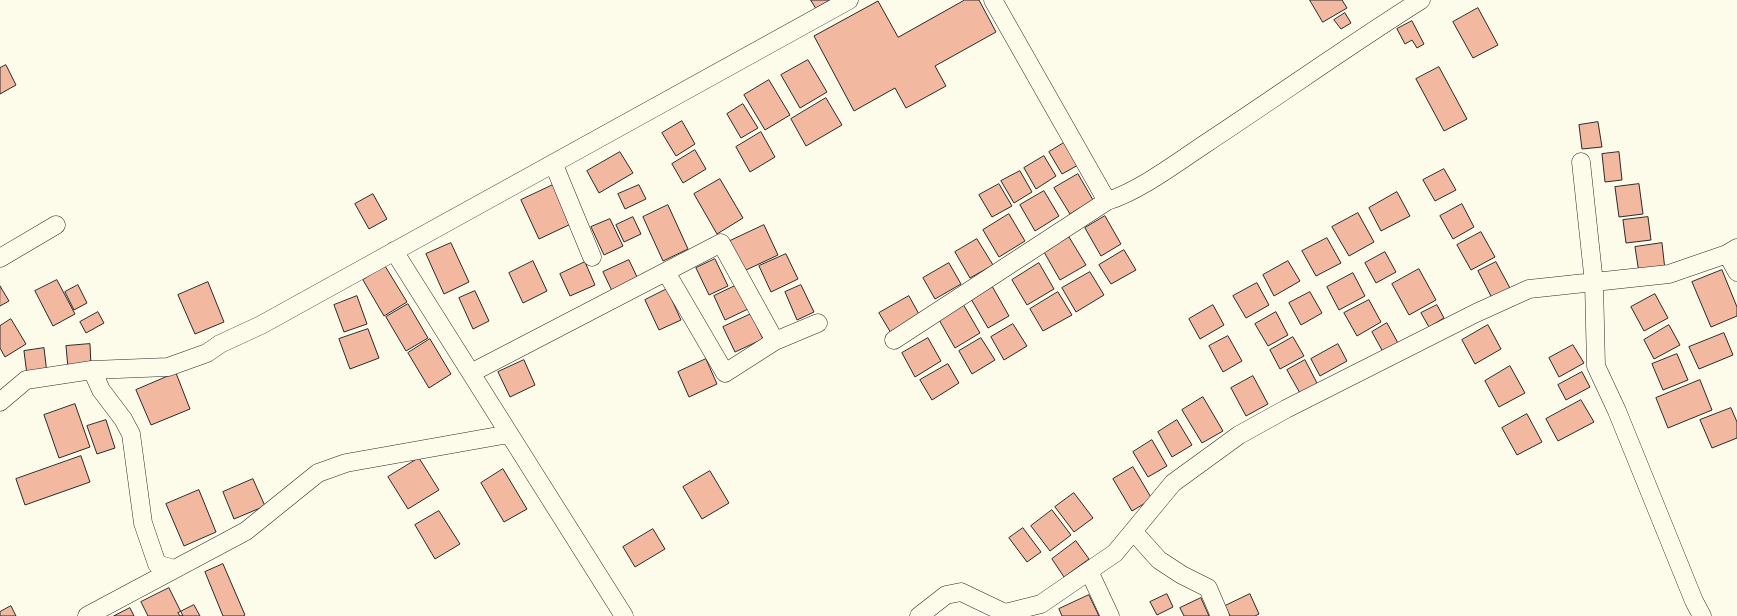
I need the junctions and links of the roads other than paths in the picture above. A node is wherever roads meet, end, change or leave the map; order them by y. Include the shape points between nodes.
1 (849, 0) edge
2 (994, 0) edge
3 (1421, 0) edge
4 (1581, 162) dead end
5 (554, 164) junction
6 (1107, 201) junction
7 (56, 225) dead end
8 (394, 251) junction
9 (1732, 251) edge
10 (592, 257) dead end
11 (0, 258) edge
12 (666, 272) junction
13 (1737, 272) edge
14 (1594, 283) junction
15 (818, 323) dead end
16 (894, 340) dead end
17 (775, 341) junction
18 (92, 370) junction
19 (470, 373) junction
20 (0, 402) edge
21 (509, 434) junction
22 (1133, 531) junction
23 (174, 569) junction
24 (1089, 572) junction
25 (87, 616) edge
26 (624, 616) edge
27 (919, 616) edge
28 (1110, 616) edge
29 (1220, 616) edge
30 (1702, 616) edge

1 - 5 street
2 - 6 street
3 - 6 street via 1164,171
4 - 14 street
5 - 8 street
5 - 10 street
6 - 16 street
7 - 11 street
8 - 18 street via 207,353 168,367
8 - 19 street
9 - 13 street
9 - 14 street via 1669,274
12 - 17 street via 721,243
12 - 17 street via 725,373
12 - 19 street
14 - 22 street via 1529,289 1286,409 1239,435 1173,483
14 - 30 street via 1596,366
15 - 17 street
18 - 20 street via 26,380
18 - 23 street via 101,390 131,434 143,523 157,564
19 - 21 street
21 - 23 street via 346,463 318,473 246,531
21 - 26 street
22 - 24 street via 1115,553
22 - 29 street via 1159,560 1208,588
23 - 25 street
24 - 27 street via 1041,604 1005,613 961,592 946,595
24 - 28 street

